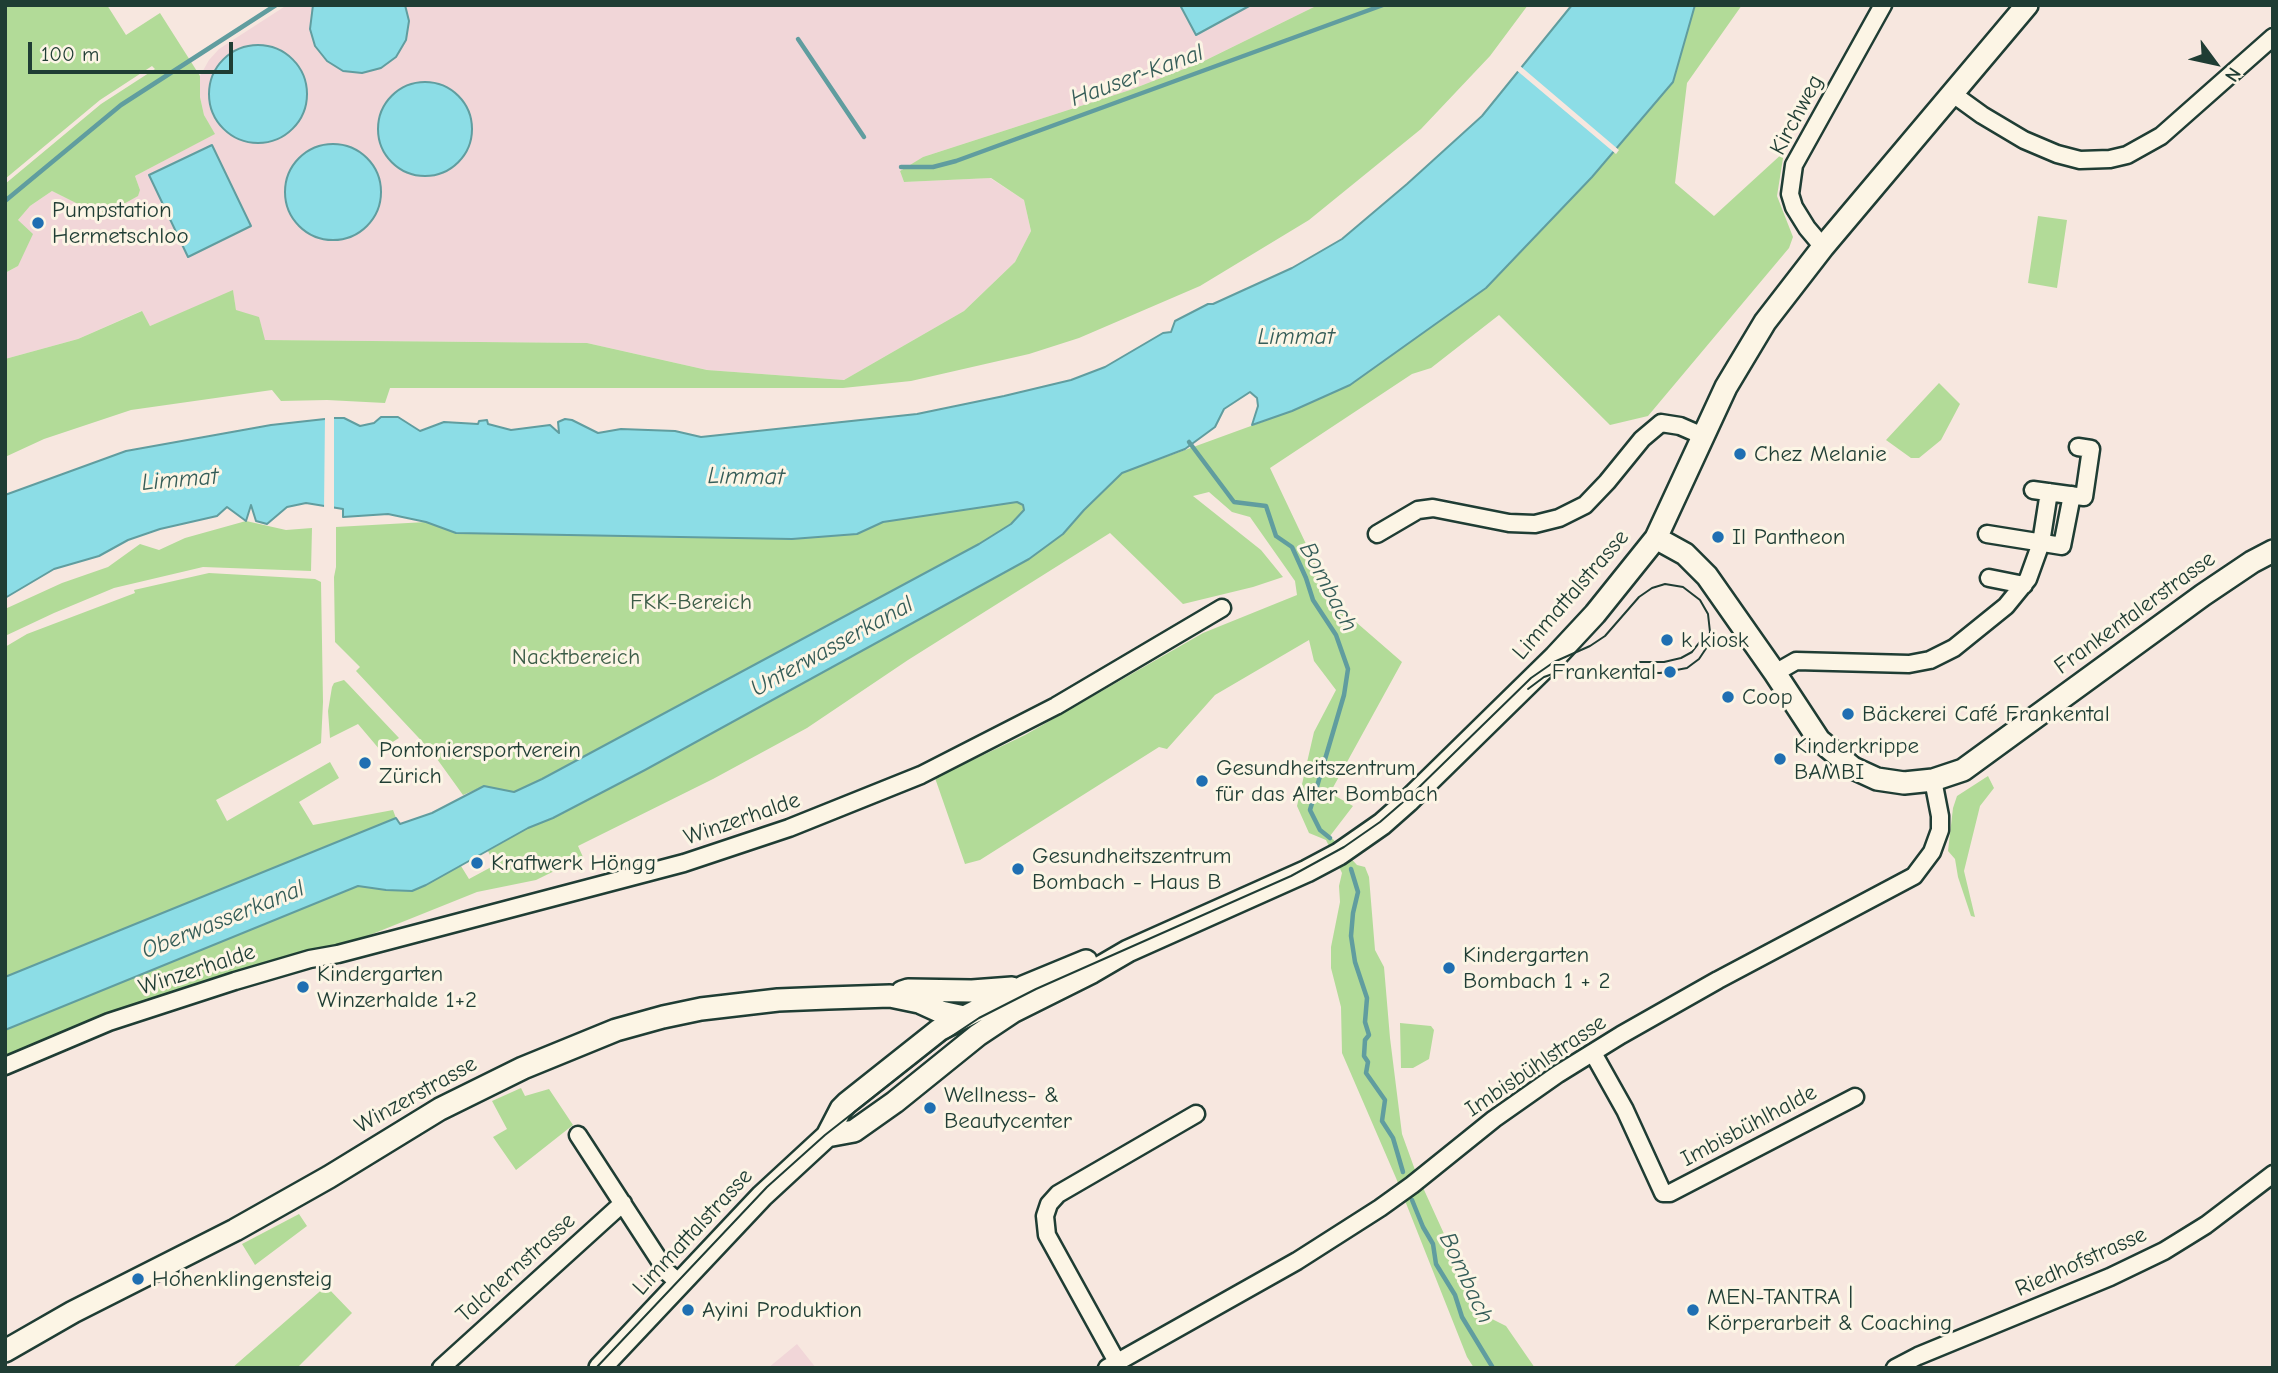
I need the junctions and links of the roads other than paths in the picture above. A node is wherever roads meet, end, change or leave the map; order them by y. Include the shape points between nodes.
1 (1884, 5) edge
2 (2027, 5) edge
3 (2273, 37) edge
4 (1949, 98) junction
5 (1823, 247) junction
6 (1703, 436) junction
7 (2078, 447) dead end
8 (2072, 495) junction
9 (1377, 534) dead end
10 (1987, 534) dead end
11 (1656, 538) junction
12 (2041, 543) junction
13 (2273, 551) edge
14 (1989, 578) dead end
15 (2024, 585) junction
16 (1222, 608) dead end
17 (1775, 673) junction
18 (1933, 780) junction
19 (1128, 951) junction
20 (1023, 987) junction
21 (940, 992) junction
22 (890, 996) junction
23 (964, 1017) junction
24 (978, 1035) junction
25 (919, 1045) junction
26 (1593, 1053) junction
27 (5, 1066) edge
28 (1855, 1097) dead end
29 (1196, 1114) dead end
30 (578, 1135) dead end
31 (827, 1136) junction
32 (2273, 1174) edge
33 (623, 1203) junction
34 (680, 1284) junction
35 (5, 1351) edge
36 (1112, 1365) edge
37 (441, 1368) edge
38 (600, 1368) edge
39 (1895, 1368) edge

1 - 5 street, Kirchweg via 1794,165 1790,194 1794,207
2 - 4 main road, Limmattalstrasse
3 - 4 street via 2161,136 2110,159 2080,160 2057,154
4 - 5 main road, Limmattalstrasse
5 - 6 main road, Limmattalstrasse via 1744,354
6 - 9 street via 1661,423 1585,505 1559,518 1535,524 1509,523 1433,508 1418,510
6 - 11 main road, Limmattalstrasse
7 - 8 street via 2091,449 2084,497
8 - 12 street via 2062,546
8 - 12 street via 2041,491
10 - 12 street
11 - 17 main road, Frankentalerstrasse via 1685,554 1707,576
11 - 19 main road, Limmattalstrasse via 1555,657 1382,824 1307,871
12 - 15 street
13 - 18 main road, Frankentalerstrasse via 2203,595 1963,770
14 - 15 street
15 - 17 street via 1984,626 1930,660 1909,664 1796,662
16 - 27 street, Winzerhalde via 1056,706 933,769 789,828 635,876 298,962 109,1022
17 - 18 main road, Frankentalerstrasse via 1819,740 1853,768 1877,779 1903,783
18 - 26 street, Imbisbühlstrasse via 1940,830 1932,852 1914,876
19 - 20 main road, Limmattalstrasse via 1091,959
19 - 24 main road, Limmattalstrasse
20 - 21 main road, Winzerstrasse
20 - 23 main road, Limmattalstrasse
21 - 22 main road, Winzerstrasse via 908,990
21 - 23 main road
22 - 23 main road, Winzerstrasse
22 - 25 main road via 918,1019
22 - 35 main road, Winzerstrasse via 778,1000 701,1009 616,1030 440,1109 235,1230
23 - 24 main road
23 - 25 main road, Limmattalstrasse
24 - 31 main road, Limmattalstrasse via 854,1131
25 - 31 main road, Limmattalstrasse via 841,1109
26 - 28 street, Imbisbühlhalde via 1663,1193
26 - 36 street, Imbisbühlstrasse via 1494,1119 1380,1208 1297,1261
29 - 36 street via 1058,1194 1049,1204 1047,1235
30 - 33 street
31 - 34 main road, Limmattalstrasse via 762,1196
32 - 39 street, Riedhofstrasse via 2164,1251
33 - 34 street via 667,1272
33 - 37 street, Talchernstrasse
34 - 38 main road, Limmattalstrasse

